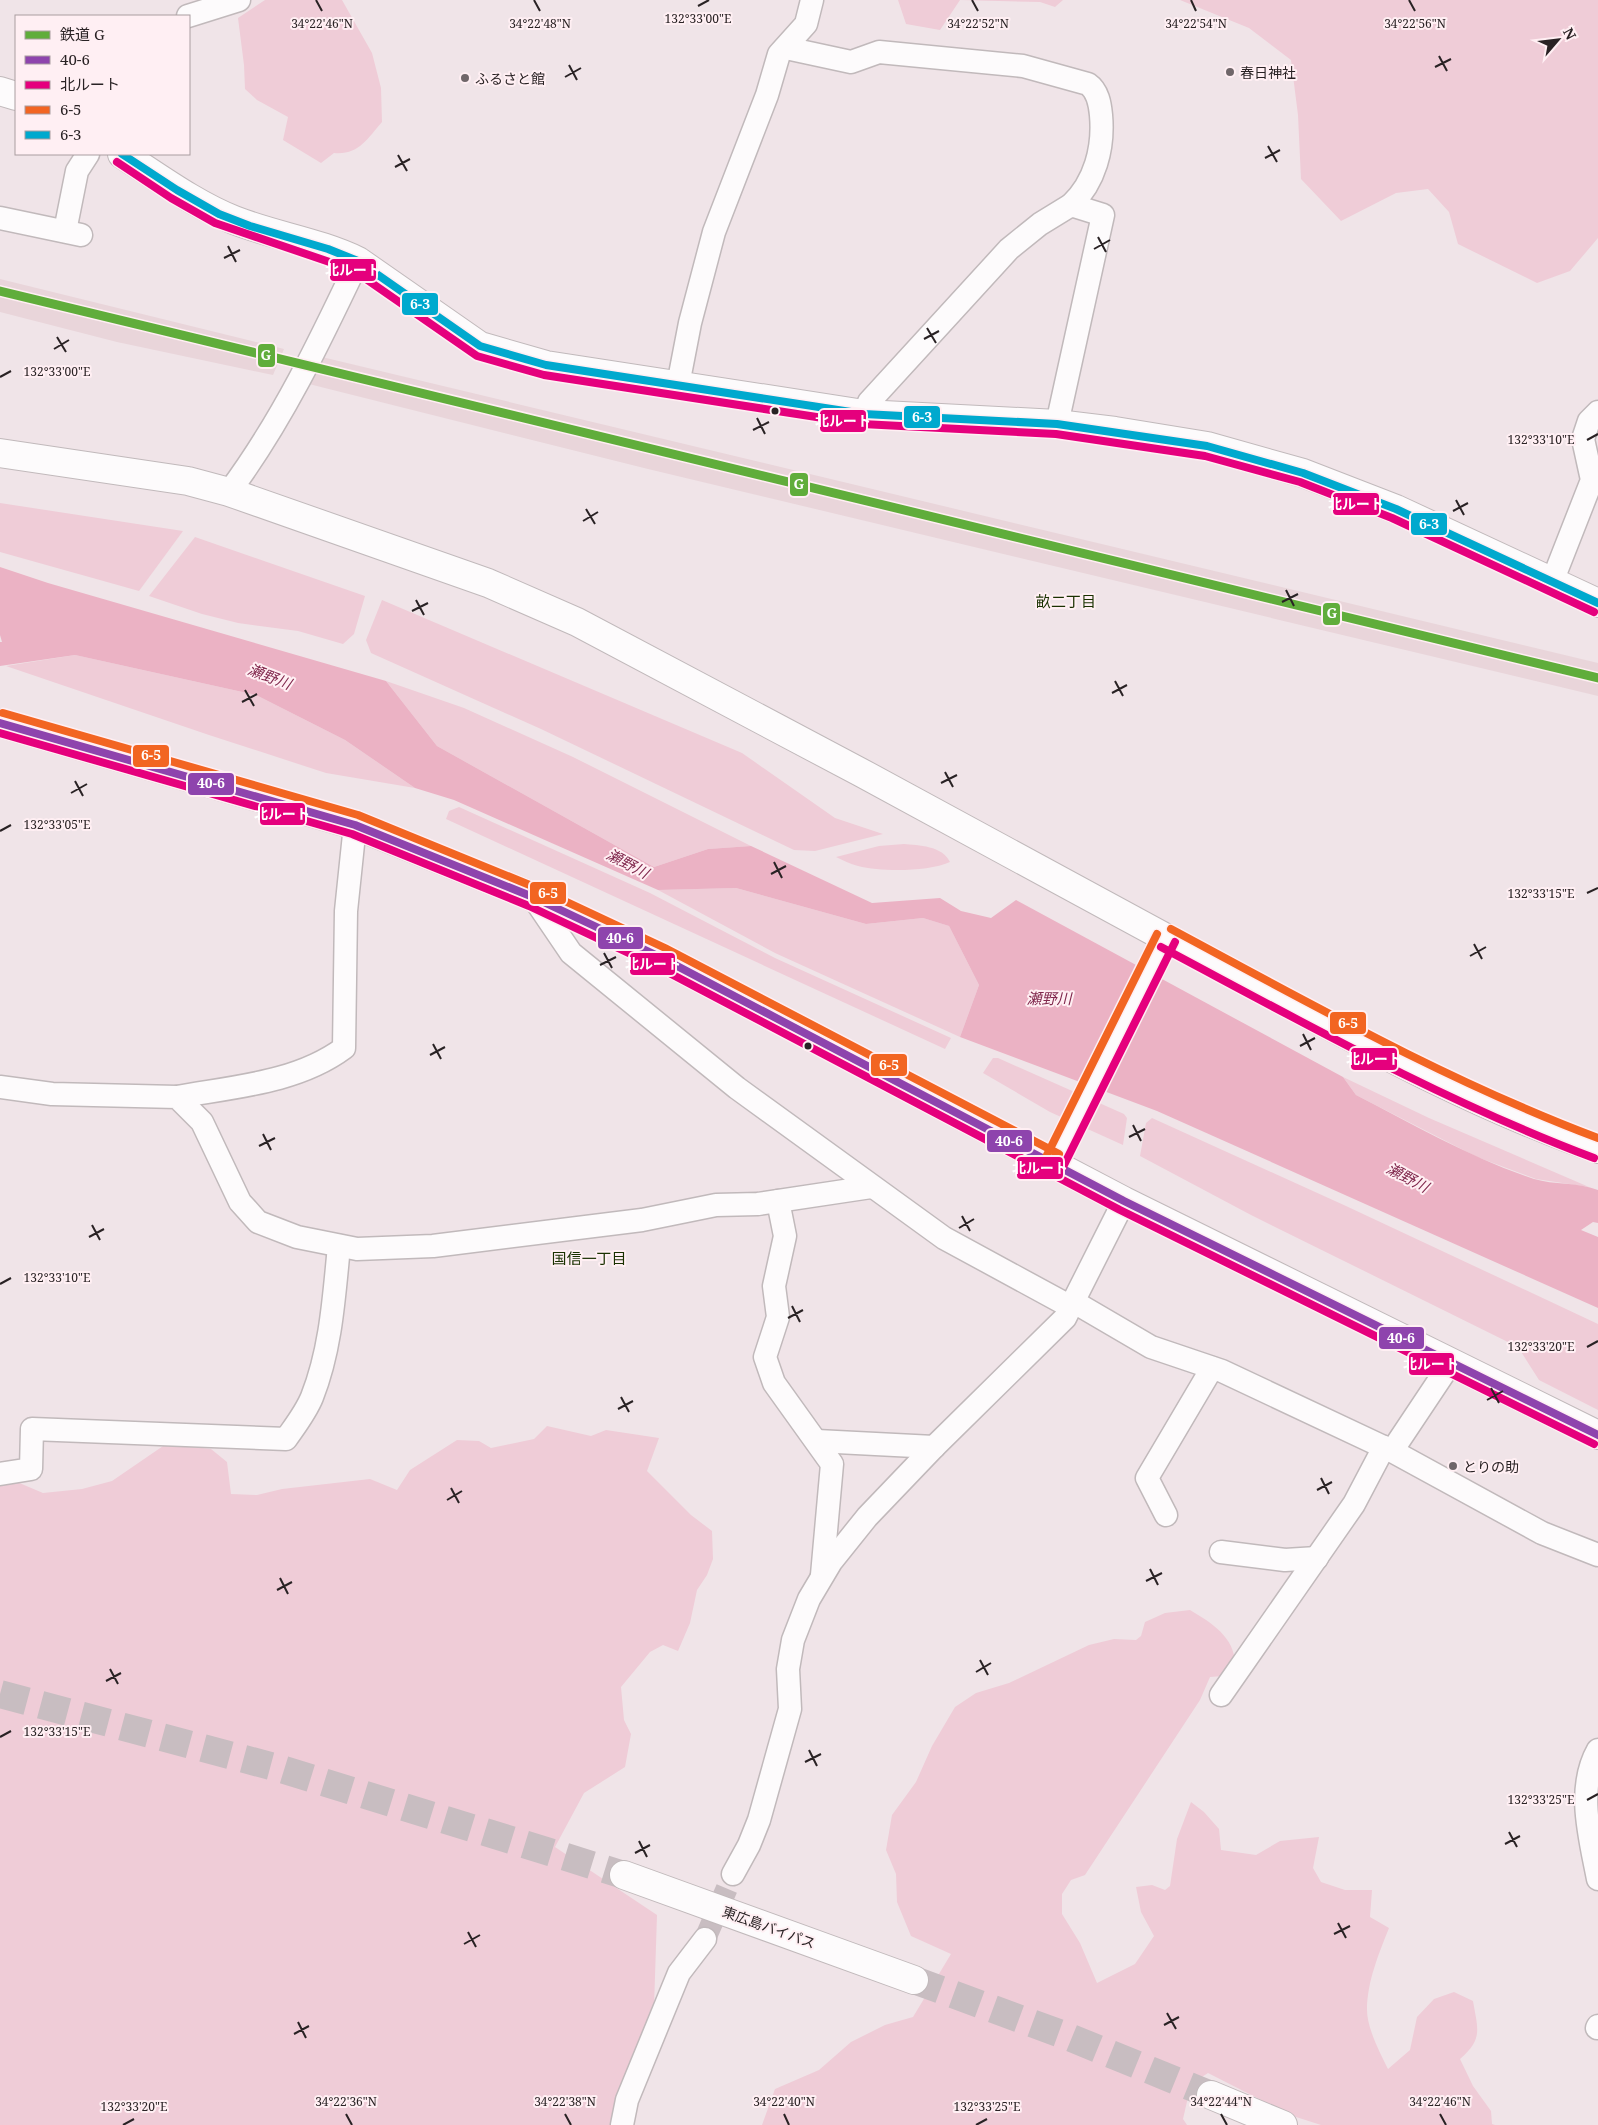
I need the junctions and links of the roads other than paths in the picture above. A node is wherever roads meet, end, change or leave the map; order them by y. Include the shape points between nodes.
1 (239, 0) edge
2 (812, 0) edge
3 (190, 15) edge
4 (786, 48) junction
5 (0, 91) edge
6 (15, 96) edge
7 (87, 155) edge
8 (124, 155) edge
9 (1071, 204) junction
10 (0, 218) edge
11 (358, 261) junction
12 (678, 385) junction
13 (1598, 412) edge
14 (864, 414) junction
15 (1057, 424) junction
16 (0, 453) edge
17 (229, 492) junction
18 (1552, 582) junction
19 (1598, 603) edge
20 (0, 724) edge
21 (355, 825) junction
22 (533, 898) junction
23 (1163, 944) junction
24 (0, 1087) edge
25 (177, 1097) junction
26 (1598, 1149) edge
27 (1054, 1163) junction
28 (871, 1187) junction
29 (778, 1201) junction
30 (1124, 1201) junction
31 (339, 1246) junction
32 (1072, 1305) junction
33 (1452, 1361) junction
34 (1212, 1368) junction
35 (1598, 1435) edge
36 (817, 1441) junction
37 (934, 1447) junction
38 (1388, 1449) junction
39 (0, 1474) edge
40 (1166, 1515) dead end
41 (1221, 1552) dead end
42 (1598, 1555) edge
43 (1317, 1558) junction
44 (822, 1578) junction
45 (1221, 1695) dead end
46 (1598, 1750) edge
47 (1595, 1845) edge
48 (733, 1874) tunnel mouth
49 (624, 1875) tunnel mouth
50 (1598, 1879) edge
51 (705, 1939) tunnel mouth
52 (914, 1980) tunnel mouth
53 (1210, 2095) tunnel mouth
54 (622, 2125) edge
55 (1283, 2125) edge

1 - 3 street
2 - 4 street via 806,24
4 - 9 street via 851,62 879,52 1023,66 1088,84 1094,88 1100,107 1103,132 1100,153 1082,194
4 - 12 street via 779,54 767,95 714,232 690,323
5 - 6 main road
7 - 10 street via 77,171 73,233
8 - 11 main road via 210,210
9 - 14 street via 1009,249 869,402
9 - 15 street via 1103,215
11 - 12 main road via 480,346 546,365
11 - 17 street via 302,375 249,465
12 - 14 main road
13 - 18 street via 1589,421 1582,439 1592,480
14 - 15 main road
15 - 18 main road via 1207,446 1303,473 1396,509
16 - 17 main road via 188,481
17 - 23 main road via 488,583 577,622 860,772
18 - 19 main road
20 - 21 main road
21 - 22 main road
21 - 25 street via 346,911 344,1048 325,1062 260,1083
22 - 27 main road via 660,957
22 - 28 street via 571,953 737,1088
23 - 26 main road via 1426,1075 1545,1130
23 - 27 main road
24 - 25 street via 52,1094
25 - 31 street via 202,1122 240,1202 258,1222 297,1237
27 - 30 main road
28 - 29 street
28 - 32 street via 944,1238
29 - 31 street via 716,1205 642,1220 433,1246 357,1249
29 - 36 street via 785,1236 774,1286 778,1317 765,1357 774,1383
30 - 32 street
30 - 33 main road
31 - 39 street via 331,1321 321,1371 311,1398 286,1439 32,1429 31,1469
32 - 34 street via 1151,1347
32 - 37 street via 1065,1318
33 - 35 main road
33 - 38 street
34 - 38 street
34 - 40 street via 1147,1478
36 - 37 street
36 - 44 street via 832,1464
37 - 44 street via 867,1517
38 - 42 street via 1542,1533
38 - 43 street
41 - 43 street via 1285,1560
43 - 45 street
44 - 48 street via 809,1599 793,1640 788,1669 790,1709 760,1820
46 - 47 street via 1590,1764 1585,1788
47 - 50 street
49 - 52 main road, 東広島バイパス
51 - 54 street via 679,1973 627,2100
53 - 55 main road

